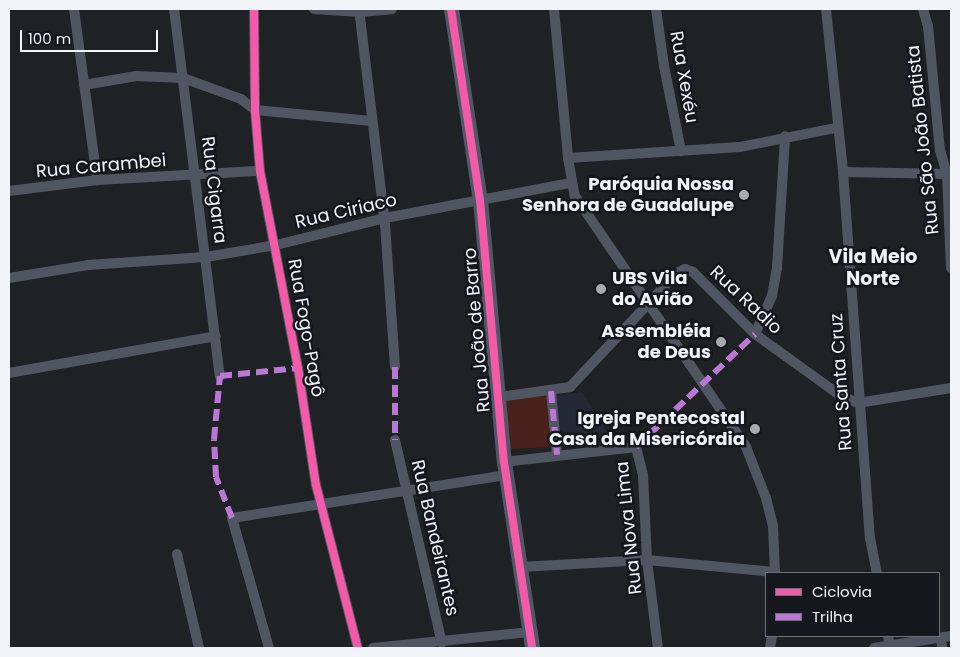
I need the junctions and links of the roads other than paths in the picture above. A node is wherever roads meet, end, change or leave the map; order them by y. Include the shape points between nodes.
1 (74, 9) edge
2 (174, 9) edge
3 (254, 9) edge
4 (314, 9) edge
5 (392, 9) edge
6 (451, 9) edge
7 (554, 9) edge
8 (656, 9) edge
9 (826, 9) edge
10 (923, 9) edge
11 (360, 10) edge
12 (183, 78) junction
13 (84, 85) junction
14 (254, 110) junction
15 (371, 121) junction
16 (836, 128) junction
17 (785, 136) junction
18 (681, 151) junction
19 (568, 158) junction
20 (260, 172) junction
21 (843, 172) junction
22 (196, 174) junction
23 (949, 174) edge
24 (97, 180) junction
25 (571, 183) junction
26 (9, 191) edge
27 (480, 200) junction
28 (385, 218) junction
29 (276, 245) junction
30 (206, 257) junction
31 (951, 268) edge
32 (9, 278) edge
33 (649, 303) junction
34 (755, 334) junction
35 (216, 336) junction
36 (394, 367) dead end
37 (9, 373) edge
38 (220, 376) dead end
39 (951, 388) edge
40 (551, 391) junction
41 (498, 397) junction
42 (858, 403) junction
43 (396, 440) dead end
44 (557, 455) junction
45 (505, 469) junction
46 (409, 491) junction
47 (320, 505) junction
48 (177, 554) dead end
49 (647, 560) junction
50 (520, 568) junction
51 (765, 572) edge
52 (775, 572) edge
53 (877, 572) edge
54 (530, 632) junction
55 (889, 641) edge
56 (945, 641) edge
57 (442, 643) junction
58 (199, 648) edge
59 (269, 648) edge
60 (358, 648) edge
61 (373, 648) edge
62 (532, 648) edge
63 (658, 648) edge
64 (874, 648) edge

1 - 13 street
2 - 12 street, Rua Cigarra
3 - 14 street, Rua Fogo-Pagô
4 - 11 street
5 - 11 street
6 - 27 street, Rua João de Barro
7 - 19 street
8 - 18 street, Rua Xexéu
9 - 16 street, Rua Santa Cruz
10 - 23 street, Rua São João Batista via 940,150
11 - 15 street
12 - 13 street via 136,76
12 - 14 street via 241,98
12 - 22 street, Rua Cigarra
13 - 24 street
14 - 15 street
14 - 20 street, Rua Fogo-Pagô
15 - 28 street
16 - 17 street
16 - 21 street, Rua Santa Cruz
17 - 18 street via 750,146
17 - 34 street via 777,268 772,296
18 - 19 street
19 - 25 street
20 - 22 street, Rua Carambei
20 - 29 street, Rua Fogo-Pagô
21 - 23 street
21 - 42 street, Rua Santa Cruz
22 - 24 street, Rua Carambei
22 - 30 street, Rua Cigarra
23 - 31 street, Rua São João Batista
24 - 26 street, Rua Carambei
25 - 27 street, Rua Ciriaco
25 - 33 street via 583,211
27 - 28 street, Rua Ciriaco
27 - 41 street, Rua João de Barro
28 - 29 street, Rua Ciriaco
28 - 36 street
29 - 30 street, Rua Ciriaco
29 - 47 street, Rua Fogo-Pagô
30 - 32 street, Rua Ciriaco via 88,265
30 - 35 street, Rua Cigarra
33 - 34 street, Rua Radio via 677,273 688,269
33 - 40 street, Rua Radio via 576,383 563,390
33 - 52 street via 753,461 773,526
34 - 42 street, Rua Radio via 828,388
35 - 37 street
35 - 38 street, Rua Cigarra
39 - 42 street
40 - 41 street, Rua Radio
40 - 44 street
41 - 45 street, Rua João de Barro
42 - 53 street, Rua Santa Cruz via 870,538
43 - 46 street, Rua Bandeirantes
44 - 45 street, Rua Nova Lima
44 - 49 street, Rua Nova Lima via 636,447 642,475
45 - 46 street, Rua Nova Lima
45 - 50 street, Rua João de Barro
46 - 47 street, Rua Nova Lima
46 - 57 street, Rua Bandeirantes
47 - 59 street, Rua Nova Lima via 232,518
47 - 60 street, Rua Fogo-Pagô
48 - 58 street
49 - 50 street
49 - 51 street
49 - 63 street, Rua Nova Lima
50 - 54 street, Rua João de Barro
54 - 57 street
54 - 62 street, Rua João de Barro
55 - 56 street
55 - 64 street
57 - 61 street

